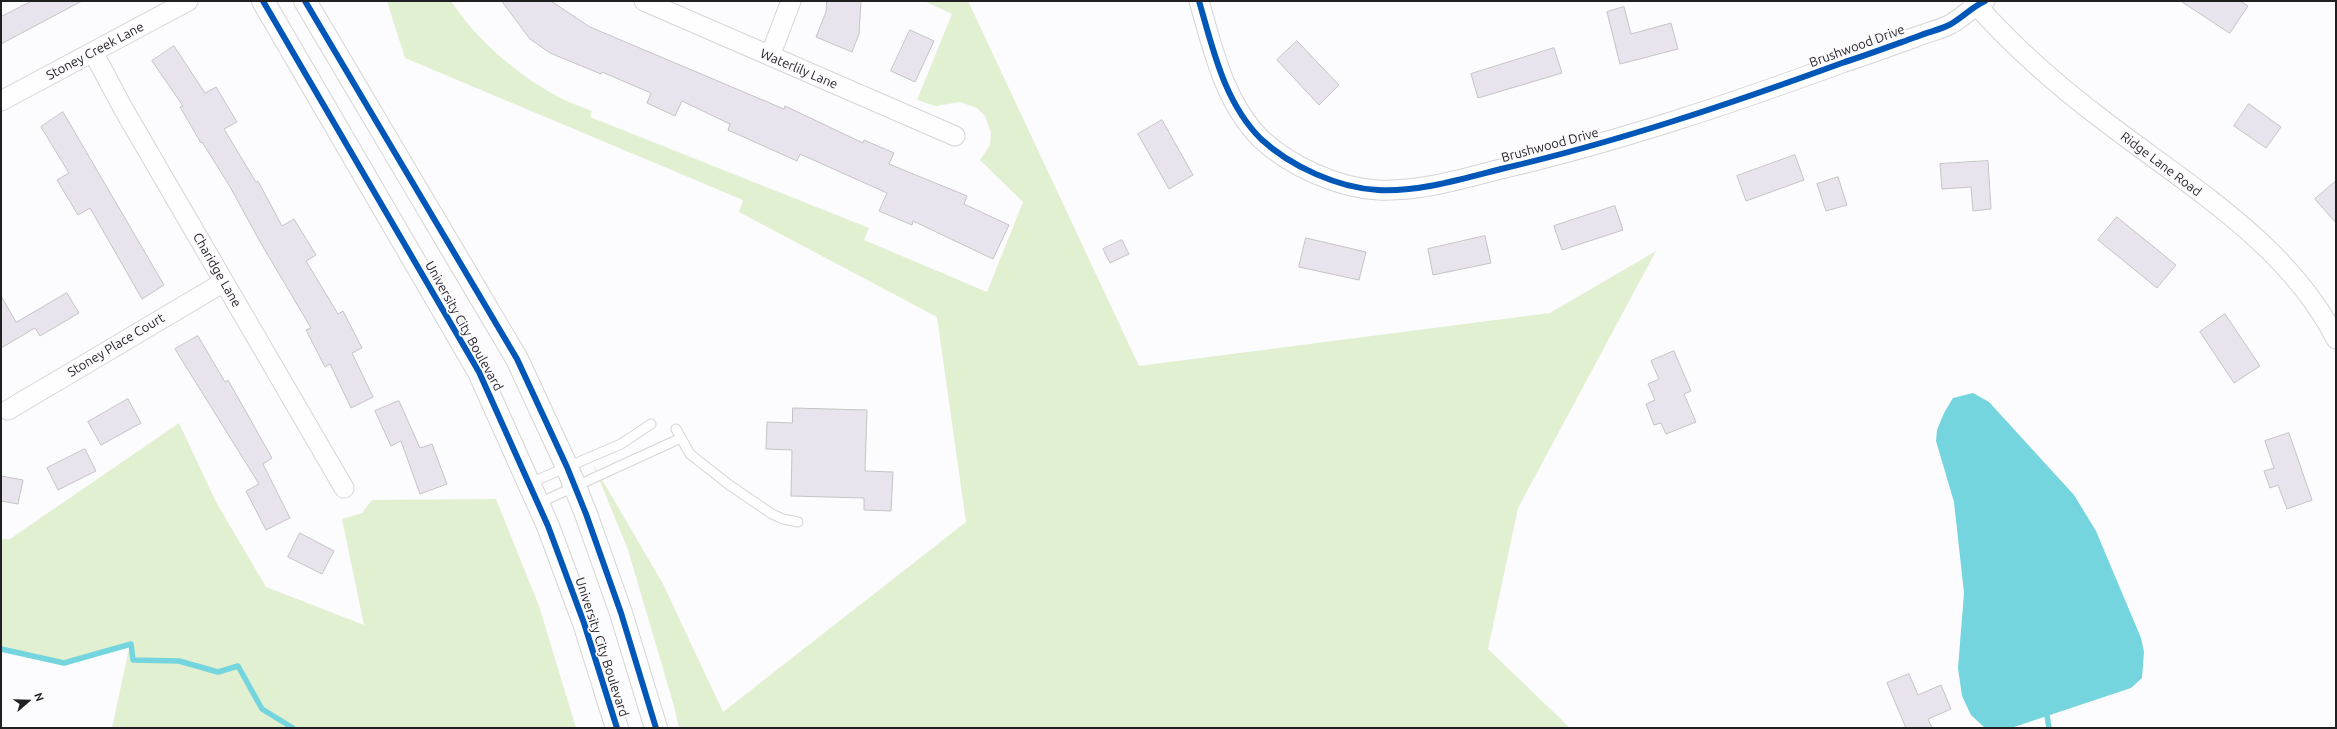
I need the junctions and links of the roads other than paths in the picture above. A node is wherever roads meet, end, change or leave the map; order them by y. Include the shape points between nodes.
1 (188, 1) edge
2 (263, 1) edge
3 (305, 1) edge
4 (644, 1) edge
5 (790, 1) edge
6 (1199, 1) edge
7 (1978, 2) edge
8 (93, 52) junction
9 (770, 56) junction
10 (1, 101) edge
11 (955, 136) dead end
12 (224, 282) junction
13 (2336, 339) edge
14 (8, 410) dead end
15 (651, 424) dead end
16 (676, 429) dead end
17 (681, 438) junction
18 (567, 467) junction
19 (530, 484) junction
20 (576, 487) junction
21 (344, 488) dead end
22 (539, 503) junction
23 (798, 522) dead end
24 (617, 728) edge
25 (656, 728) edge

1 - 8 street, Stoney Creek Lane
2 - 19 main road, University City Boulevard via 479,372
3 - 18 main road, University City Boulevard via 518,359
4 - 9 street, Waterlily Lane
5 - 9 street
6 - 7 street, Brushwood Drive via 1228,92 1261,139 1280,154 1320,174 1358,187 1378,190 1449,182 1618,138 1820,71 1950,24
7 - 13 street, Ridge Lane Road via 2061,85 2106,123 2236,221 2264,247 2305,290
8 - 10 street, Stoney Creek Lane
8 - 12 street, Charidge Lane
9 - 11 street, Waterlily Lane
12 - 14 street, Stoney Place Court
12 - 21 street, Charidge Lane
15 - 18 lane via 621,444
16 - 17 lane
17 - 20 lane
17 - 23 lane via 690,454 745,496 783,519
18 - 19 lane
18 - 20 main road, University City Boulevard
19 - 22 main road, University City Boulevard
20 - 22 lane
20 - 25 main road, University City Boulevard via 621,613
22 - 24 main road, University City Boulevard via 584,623

